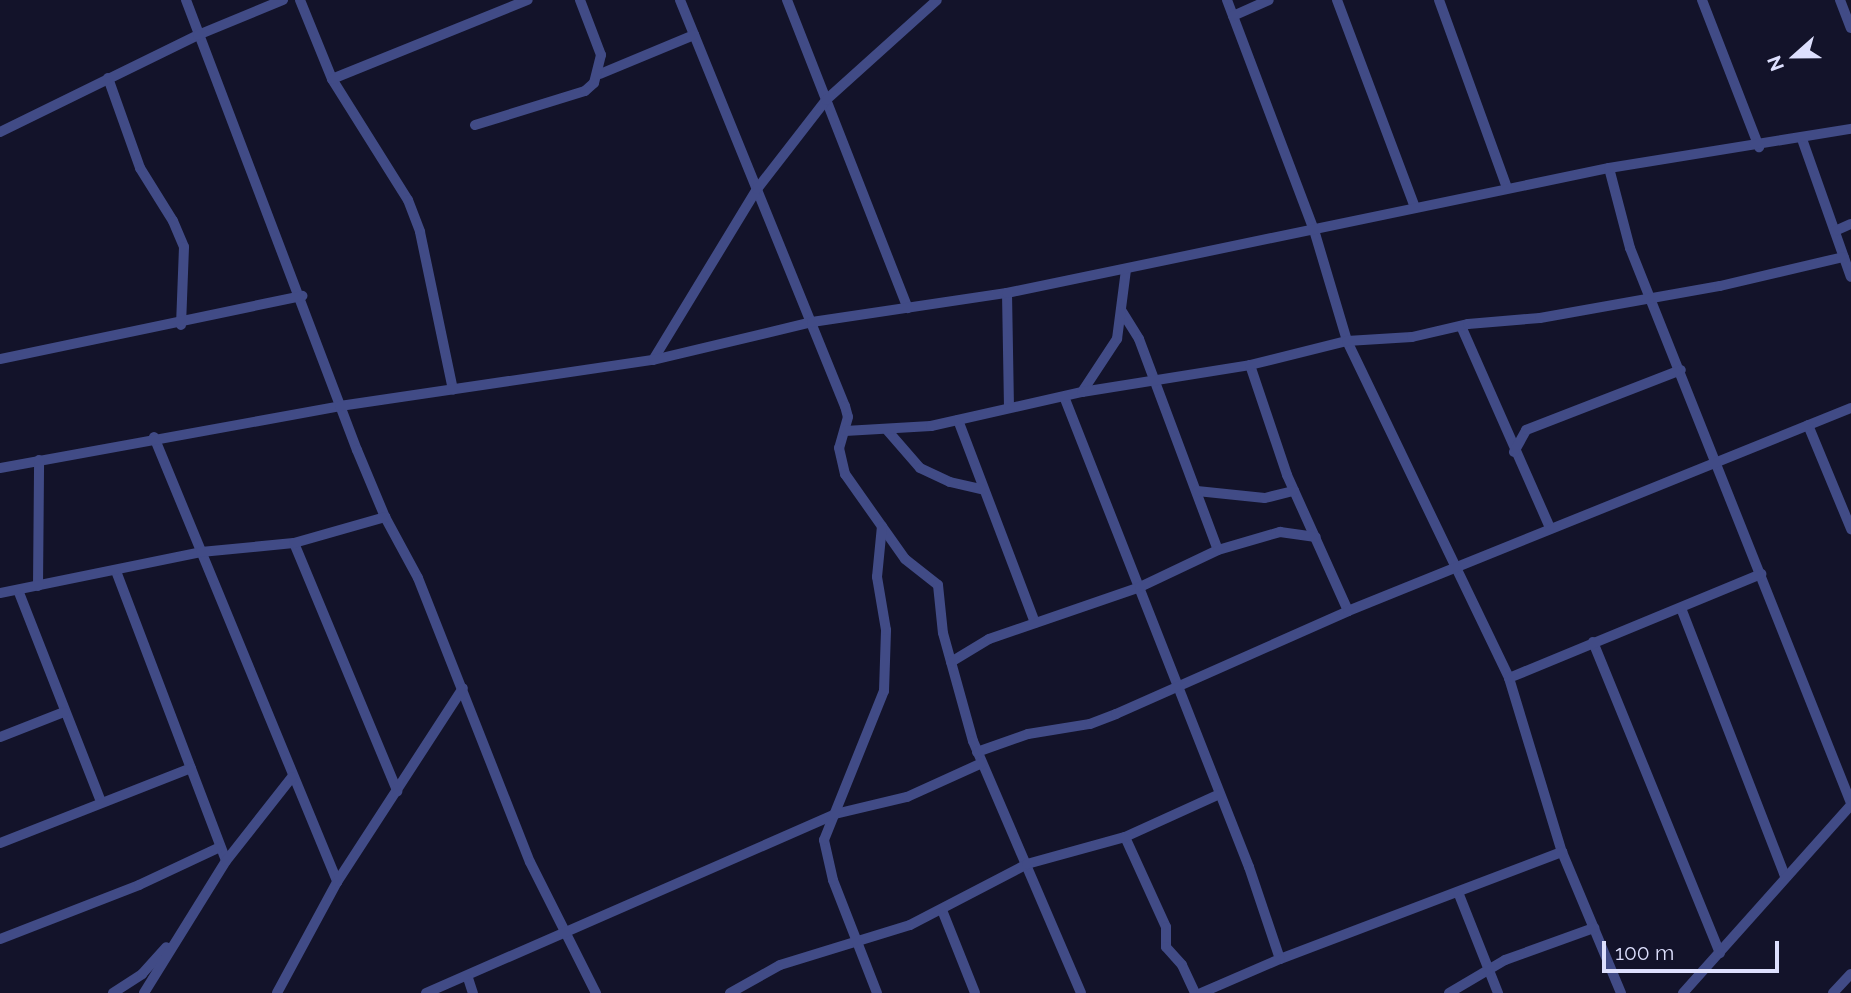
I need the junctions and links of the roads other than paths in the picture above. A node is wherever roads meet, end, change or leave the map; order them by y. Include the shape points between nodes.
1 (186, 0) edge
2 (283, 0) edge
3 (300, 0) edge
4 (528, 0) edge
5 (580, 0) edge
6 (680, 0) edge
7 (788, 0) edge
8 (937, 0) edge
9 (1227, 0) edge
10 (1269, 0) edge
11 (1337, 0) edge
12 (1439, 0) edge
13 (1702, 0) edge
14 (1840, 0) edge
15 (1233, 16) junction
16 (1851, 28) edge
17 (198, 34) junction
18 (694, 34) junction
19 (600, 74) junction
20 (108, 78) junction
21 (332, 79) junction
22 (827, 100) junction
23 (475, 125) dead end
24 (1851, 129) edge
25 (0, 132) edge
26 (1802, 139) junction
27 (1759, 147) junction
28 (1609, 168) junction
29 (1507, 188) junction
30 (757, 189) junction
31 (1415, 208) junction
32 (1851, 225) edge
33 (1314, 230) junction
34 (1835, 231) junction
35 (1844, 257) junction
36 (1126, 270) junction
37 (1851, 277) edge
38 (1007, 293) junction
39 (302, 296) junction
40 (1652, 297) junction
41 (908, 308) junction
42 (1121, 310) junction
43 (812, 322) junction
44 (181, 325) junction
45 (1461, 326) junction
46 (1347, 341) junction
47 (0, 359) edge
48 (653, 360) junction
49 (1250, 365) junction
50 (1681, 370) junction
51 (1153, 381) junction
52 (453, 390) junction
53 (1082, 392) junction
54 (1065, 399) junction
55 (340, 406) junction
56 (1009, 407) junction
57 (1851, 408) edge
58 (958, 420) junction
59 (1808, 425) junction
60 (845, 430) junction
61 (887, 430) junction
62 (154, 437) junction
63 (1514, 452) junction
64 (39, 460) junction
65 (1714, 462) junction
66 (0, 468) edge
67 (981, 489) junction
68 (1197, 491) junction
69 (1294, 491) junction
70 (385, 517) junction
71 (882, 526) junction
72 (1550, 528) junction
73 (1851, 529) edge
74 (1316, 537) junction
75 (294, 542) junction
76 (1218, 550) junction
77 (201, 552) junction
78 (1457, 567) junction
79 (116, 571) junction
80 (1761, 574) junction
81 (38, 586) junction
82 (1140, 587) junction
83 (18, 590) junction
84 (0, 593) edge
85 (1681, 608) junction
86 (1348, 611) junction
87 (1035, 623) junction
88 (1593, 642) junction
89 (951, 662) junction
90 (1509, 678) junction
91 (1177, 687) junction
92 (463, 688) junction
93 (64, 712) junction
94 (0, 737) edge
95 (977, 752) junction
96 (982, 763) junction
97 (191, 768) junction
98 (292, 777) junction
99 (397, 791) junction
100 (1220, 794) junction
101 (101, 802) junction
102 (1851, 804) edge
103 (835, 814) junction
104 (1125, 837) junction
105 (0, 843) edge
106 (220, 847) junction
107 (1562, 852) junction
108 (226, 861) junction
109 (1027, 864) junction
110 (1784, 876) junction
111 (337, 882) junction
112 (1458, 892) junction
113 (942, 910) junction
114 (1594, 928) junction
115 (563, 930) junction
116 (180, 931) junction
117 (0, 939) edge
118 (856, 940) junction
119 (1720, 953) junction
120 (1280, 959) junction
121 (1489, 971) junction
122 (1851, 974) edge
123 (468, 978) junction
124 (113, 993) edge
125 (144, 993) edge
126 (277, 993) edge
127 (426, 993) edge
128 (473, 993) edge
129 (596, 993) edge
130 (730, 993) edge
131 (877, 993) edge
132 (975, 993) edge
133 (1081, 993) edge
134 (1195, 993) edge
135 (1201, 993) edge
136 (1449, 993) edge
137 (1499, 993) edge
138 (1621, 993) edge
139 (1683, 993) edge
140 (1833, 993) edge

1 - 17 street
2 - 17 street
3 - 21 street
4 - 21 street
5 - 19 street via 601,55
6 - 18 street
7 - 22 street
8 - 22 street
9 - 15 street
10 - 15 street
11 - 31 street
12 - 29 street
13 - 27 street
14 - 16 street
15 - 33 street
17 - 20 street
17 - 39 street
18 - 19 street
18 - 30 street
19 - 23 street via 585,91
20 - 25 street
20 - 44 street via 140,168 184,247
21 - 52 street via 408,200 420,232
22 - 30 street
22 - 41 street
24 - 26 street
26 - 27 street
26 - 34 street
27 - 28 street
28 - 29 street
28 - 40 street via 1630,248
29 - 31 street
30 - 43 street
30 - 48 street
31 - 33 street
32 - 34 street
33 - 36 street
33 - 46 street
34 - 35 street
35 - 37 street
35 - 40 street
36 - 38 street
36 - 42 street via 1119,296
38 - 41 street
38 - 56 street
39 - 44 street
39 - 55 street
40 - 45 street via 1510,323
40 - 50 street
41 - 43 street
42 - 51 street via 1136,332
42 - 53 street via 1117,339
43 - 48 street
43 - 60 street via 848,415
44 - 47 street
45 - 46 street via 1412,337
45 - 63 street
46 - 49 street
46 - 78 street
48 - 52 street
49 - 51 street
49 - 69 street
50 - 63 street via 1527,430
50 - 65 street
51 - 53 street
51 - 68 street
52 - 55 street
53 - 54 street
54 - 56 street
54 - 82 street
55 - 62 street
55 - 70 street
56 - 58 street
57 - 59 street
58 - 61 street
58 - 67 street
59 - 65 street
59 - 73 street
60 - 61 street
60 - 71 street via 839,448 845,474
61 - 67 street via 920,468
62 - 64 street
62 - 77 street
63 - 72 street
64 - 66 street
64 - 81 street
65 - 72 street
65 - 80 street
67 - 87 street
68 - 69 street via 1265,498
68 - 76 street
69 - 74 street
70 - 75 street
70 - 92 street via 418,578
71 - 89 street via 905,559 936,581
71 - 103 street via 877,577 886,631 884,691
72 - 78 street
74 - 76 street via 1280,532
74 - 86 street
75 - 77 street
75 - 99 street
76 - 82 street
77 - 79 street
77 - 98 street
78 - 86 street
78 - 90 street
79 - 81 street
79 - 97 street
80 - 85 street
80 - 102 street
81 - 83 street
82 - 87 street
82 - 91 street
83 - 84 street
83 - 93 street
85 - 88 street
85 - 110 street
86 - 91 street
87 - 89 street via 989,639
88 - 90 street
88 - 119 street
89 - 95 street
90 - 107 street
91 - 95 street via 1090,724 1040,731
91 - 100 street
92 - 99 street
92 - 115 street via 530,862
93 - 94 street
93 - 101 street
95 - 96 street
96 - 103 street via 907,797
96 - 109 street
97 - 101 street
97 - 106 street
98 - 108 street
98 - 111 street
99 - 111 street
100 - 104 street
100 - 120 street
101 - 105 street
102 - 110 street
103 - 115 street via 709,872
103 - 118 street via 824,841 825,855
104 - 109 street
104 - 134 street via 1166,928 1166,947 1185,968
106 - 108 street
106 - 117 street
107 - 112 street
107 - 114 street
108 - 116 street
109 - 113 street
109 - 133 street
110 - 119 street
111 - 126 street
112 - 120 street
112 - 121 street
113 - 118 street
113 - 132 street
114 - 121 street via 1505,960
114 - 138 street
115 - 123 street
115 - 129 street
116 - 124 street via 142,974
116 - 125 street
118 - 130 street via 780,965
118 - 131 street
119 - 139 street
120 - 135 street
121 - 136 street
121 - 137 street
122 - 140 street
123 - 127 street
123 - 128 street

